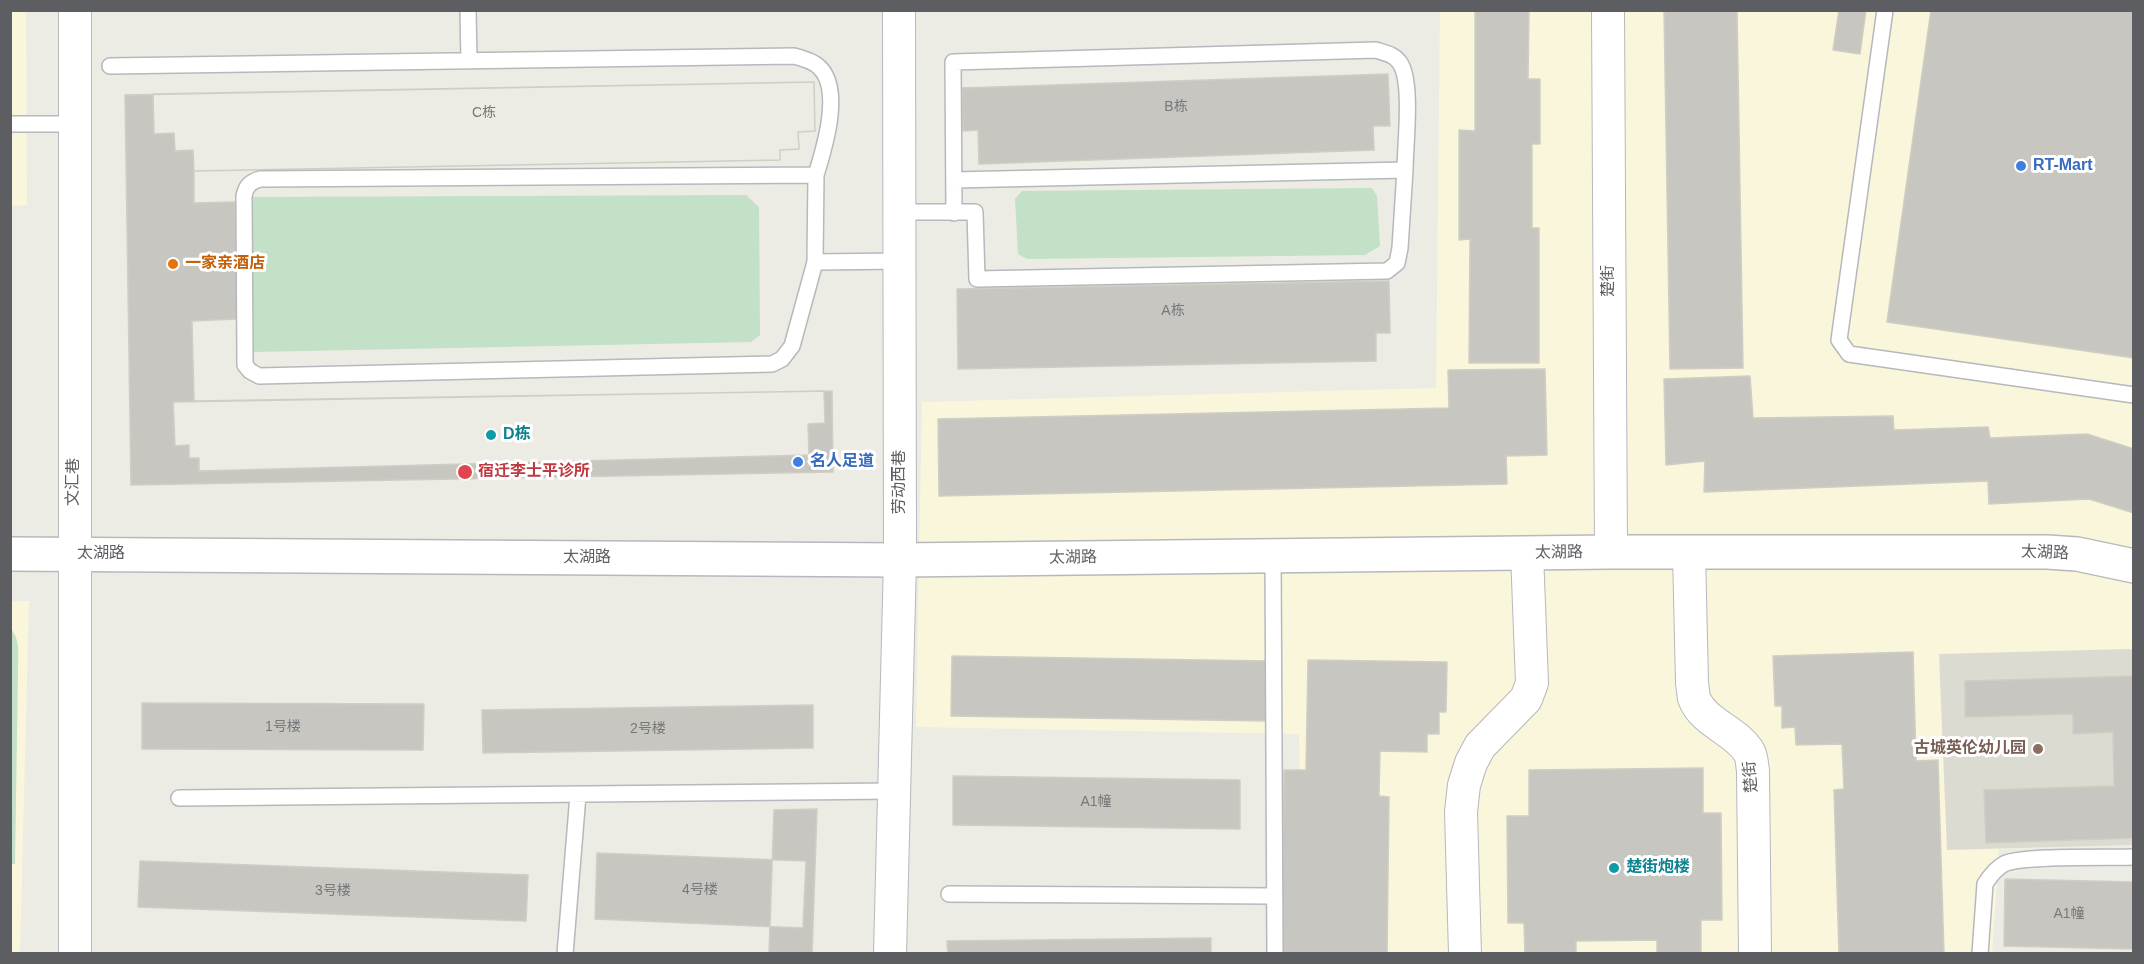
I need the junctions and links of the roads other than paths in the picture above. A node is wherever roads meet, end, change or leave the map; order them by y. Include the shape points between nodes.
1 (75, 10) edge
2 (468, 10) edge
3 (899, 10) edge
4 (1608, 10) edge
5 (1885, 10) edge
6 (469, 60) junction
7 (110, 66) dead end
8 (10, 124) edge
9 (75, 124) junction
10 (1405, 170) junction
11 (816, 175) junction
12 (954, 180) junction
13 (900, 212) junction
14 (954, 213) junction
15 (900, 261) junction
16 (815, 262) junction
17 (2133, 395) edge
18 (1611, 552) junction
19 (1689, 552) junction
20 (74, 553) junction
21 (10, 554) edge
22 (1527, 554) junction
23 (1274, 555) junction
24 (900, 560) junction
25 (2133, 566) edge
26 (894, 792) junction
27 (578, 795) junction
28 (179, 798) dead end
29 (2133, 857) edge
30 (950, 894) dead end
31 (1274, 896) junction
32 (75, 954) edge
33 (565, 954) edge
34 (890, 954) edge
35 (1275, 954) edge
36 (1465, 954) edge
37 (1755, 954) edge
38 (1980, 954) edge

1 - 9 street, 文汇巷
2 - 6 lane
3 - 13 street, 劳动西巷
4 - 18 street, 楚街
5 - 17 lane via 1839,340 1849,354
6 - 7 lane
6 - 11 lane via 794,56 819,66 827,78 831,103 829,129
8 - 9 lane
9 - 20 street, 文汇巷
10 - 12 lane
10 - 12 lane via 1408,82 1401,63 1393,55 1376,50 953,62
10 - 14 lane via 1400,248 1397,263 1387,271 977,279 975,212
11 - 16 lane
11 - 16 lane via 260,179 245,188 244,196 245,365 260,376 772,364 792,346
12 - 14 lane
13 - 14 lane
13 - 15 street, 劳动西巷
15 - 16 lane
15 - 24 street, 劳动西巷
18 - 19 street, 太湖路
18 - 22 street, 太湖路
19 - 25 street, 太湖路 via 2047,552
19 - 37 street, 楚街 via 1694,698 1750,753 1753,771
20 - 21 street, 太湖路
20 - 24 street, 太湖路
20 - 32 street, 文汇巷
22 - 23 street, 太湖路
22 - 36 street via 1532,683 1526,699 1480,746 1464,784 1461,812
23 - 24 street, 太湖路
23 - 31 lane
24 - 26 street, 劳动西巷
26 - 27 lane
26 - 34 street, 劳动西巷
27 - 28 lane
27 - 33 lane
29 - 38 lane via 2005,864 1985,884
30 - 31 lane
31 - 35 lane

